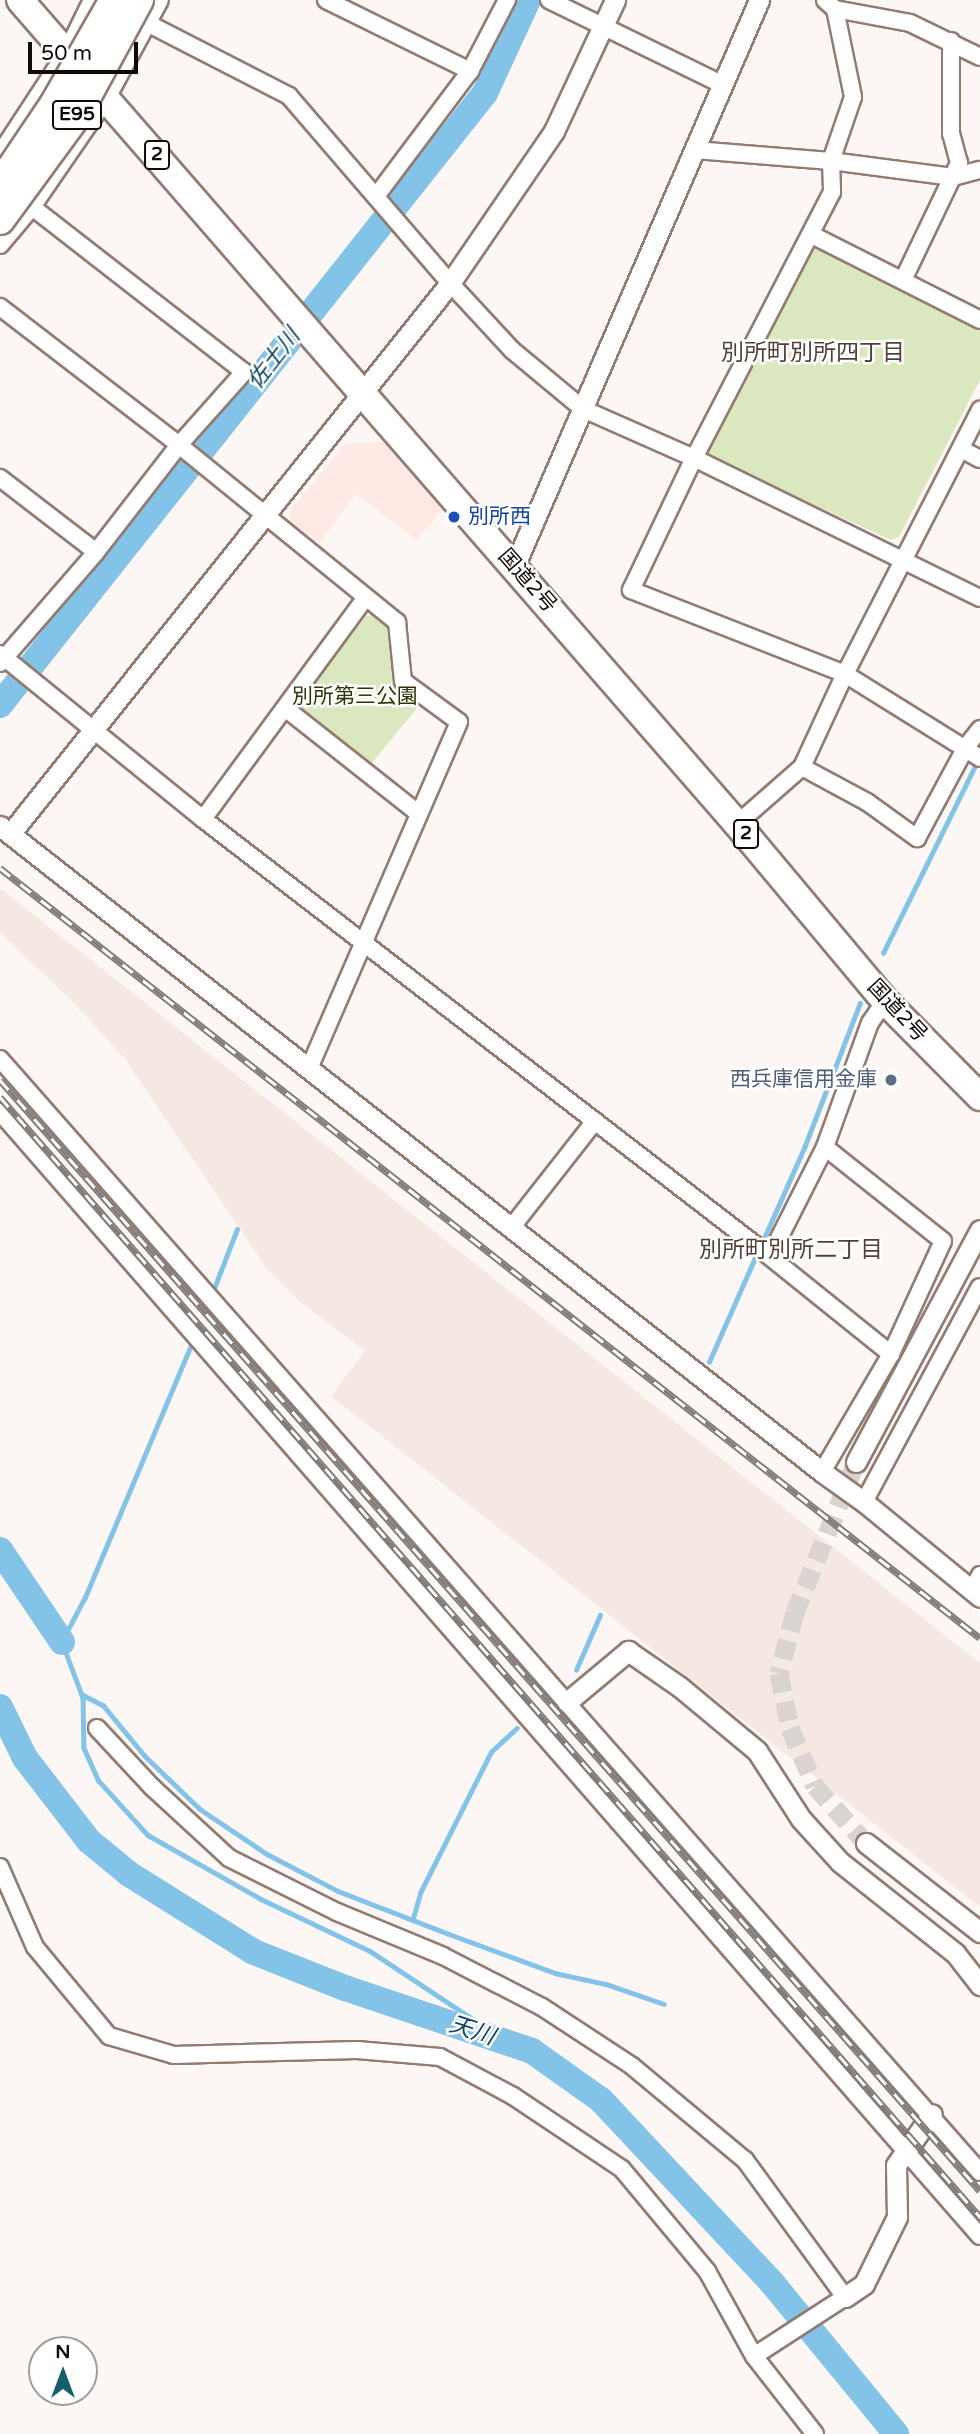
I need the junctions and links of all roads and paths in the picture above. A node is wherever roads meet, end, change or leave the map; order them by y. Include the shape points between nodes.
1 (20, 0) edge
2 (92, 0) edge
3 (114, 0) edge
4 (160, 0) edge
5 (326, 0) edge
6 (507, 0) edge
7 (549, 0) edge
8 (615, 0) edge
9 (759, 0) edge
10 (830, 5) edge
11 (144, 12) edge
12 (603, 27) junction
13 (951, 41) junction
14 (66, 53) junction
15 (980, 57) edge
16 (470, 71) junction
17 (723, 85) junction
18 (107, 98) junction
19 (695, 150) junction
20 (0, 154) edge
21 (831, 161) junction
22 (980, 170) edge
23 (953, 177) junction
24 (0, 185) edge
25 (384, 204) junction
26 (32, 207) junction
27 (0, 220) edge
28 (812, 235) junction
29 (0, 245) edge
30 (903, 280) junction
31 (450, 283) junction
32 (0, 307) edge
33 (980, 320) edge
34 (361, 392) junction
35 (583, 409) junction
36 (980, 410) edge
37 (184, 449) junction
38 (961, 449) junction
39 (694, 458) junction
40 (980, 460) edge
41 (0, 478) edge
42 (262, 515) junction
43 (96, 552) junction
44 (905, 560) junction
45 (514, 567) junction
46 (366, 597) junction
47 (980, 597) edge
48 (1, 658) edge
49 (845, 674) junction
50 (285, 708) junction
51 (980, 729) edge
52 (94, 730) junction
53 (966, 747) junction
54 (980, 758) edge
55 (802, 767) junction
56 (418, 813) junction
57 (203, 819) junction
58 (737, 824) junction
59 (5, 830) edge
60 (366, 944) junction
61 (885, 1000) junction
62 (0, 1059) edge
63 (309, 1069) junction
64 (980, 1097) edge
65 (0, 1112) edge
66 (595, 1121) junction
67 (825, 1147) junction
68 (511, 1228) junction
69 (980, 1230) edge
70 (763, 1250) junction
71 (980, 1286) edge
72 (891, 1354) junction
73 (856, 1462) tunnel mouth
74 (822, 1472) junction
75 (864, 1502) junction
76 (977, 1588) edge
77 (566, 1702) junction
78 (97, 1728) dead end
79 (866, 1843) tunnel mouth
80 (0, 1867) edge
81 (980, 1932) edge
82 (980, 1984) edge
83 (932, 2114) junction
84 (904, 2149) junction
85 (980, 2172) edge
86 (980, 2236) edge
87 (839, 2301) junction
88 (760, 2353) junction
89 (815, 2434) edge

1 - 14 highway, 国道2号 / 2
2 - 14 street
3 - 24 highway, E95, bridge via 55,103
4 - 11 street
5 - 16 street
6 - 16 street
7 - 12 street
8 - 12 street
9 - 17 street
10 - 13 street via 910,23
10 - 21 street via 853,97
11 - 18 street
11 - 25 street via 289,96
11 - 27 highway, E95, bridge
12 - 17 street
12 - 31 street via 554,131
13 - 15 street
13 - 23 street via 951,134 959,163
14 - 18 highway, 国道2号 / 2
14 - 20 street
16 - 25 street
17 - 19 street
18 - 26 street
18 - 34 highway, 国道2号 / 2
19 - 21 street
19 - 35 street
21 - 23 street
21 - 28 street via 832,192
22 - 23 street
23 - 30 street
25 - 31 street
26 - 29 street
26 - 37 street via 244,372
28 - 30 street
28 - 39 street
30 - 33 street
31 - 34 street
31 - 35 street via 512,350
32 - 37 street
34 - 42 street
34 - 45 highway, 国道2号 / 2
35 - 39 street
35 - 45 street
36 - 38 street
37 - 42 street
37 - 43 street
38 - 40 street
38 - 44 street
39 - 44 street
39 - 49 street via 631,590
41 - 43 street
42 - 46 street
42 - 52 street
43 - 48 street
44 - 47 street
44 - 49 street
45 - 58 highway, 国道2号 / 2
46 - 50 street
46 - 56 street via 397,622 404,681 459,722
48 - 52 street
49 - 53 street
49 - 55 street
50 - 56 street
50 - 57 street
51 - 53 street
52 - 57 street
52 - 59 street
53 - 54 street
53 - 55 street via 917,838 867,802
55 - 58 street
56 - 60 street
57 - 60 street
58 - 61 highway, 国道2号 / 2
59 - 63 street
60 - 63 street
60 - 66 street
61 - 64 highway, 国道2号 / 2
61 - 67 street via 870,1023
62 - 77 street
63 - 68 street
65 - 84 street
66 - 68 street
66 - 70 street
67 - 70 street
67 - 72 street via 943,1241
68 - 74 street
69 - 73 street
70 - 72 street
71 - 75 street
72 - 74 street
74 - 75 street
75 - 76 street
77 - 82 street via 628,1651 758,1751 801,1819 840,1863 955,1953
77 - 83 street
78 - 87 street via 229,1858 542,2007 632,2066 745,2160
79 - 81 street
80 - 88 street via 35,1947 109,2036 174,2055 357,2050 440,2057 513,2096 622,2169 707,2271
83 - 84 street
83 - 85 street
84 - 86 street
84 - 87 street via 896,2165 897,2217 864,2284
87 - 88 street
88 - 89 street

